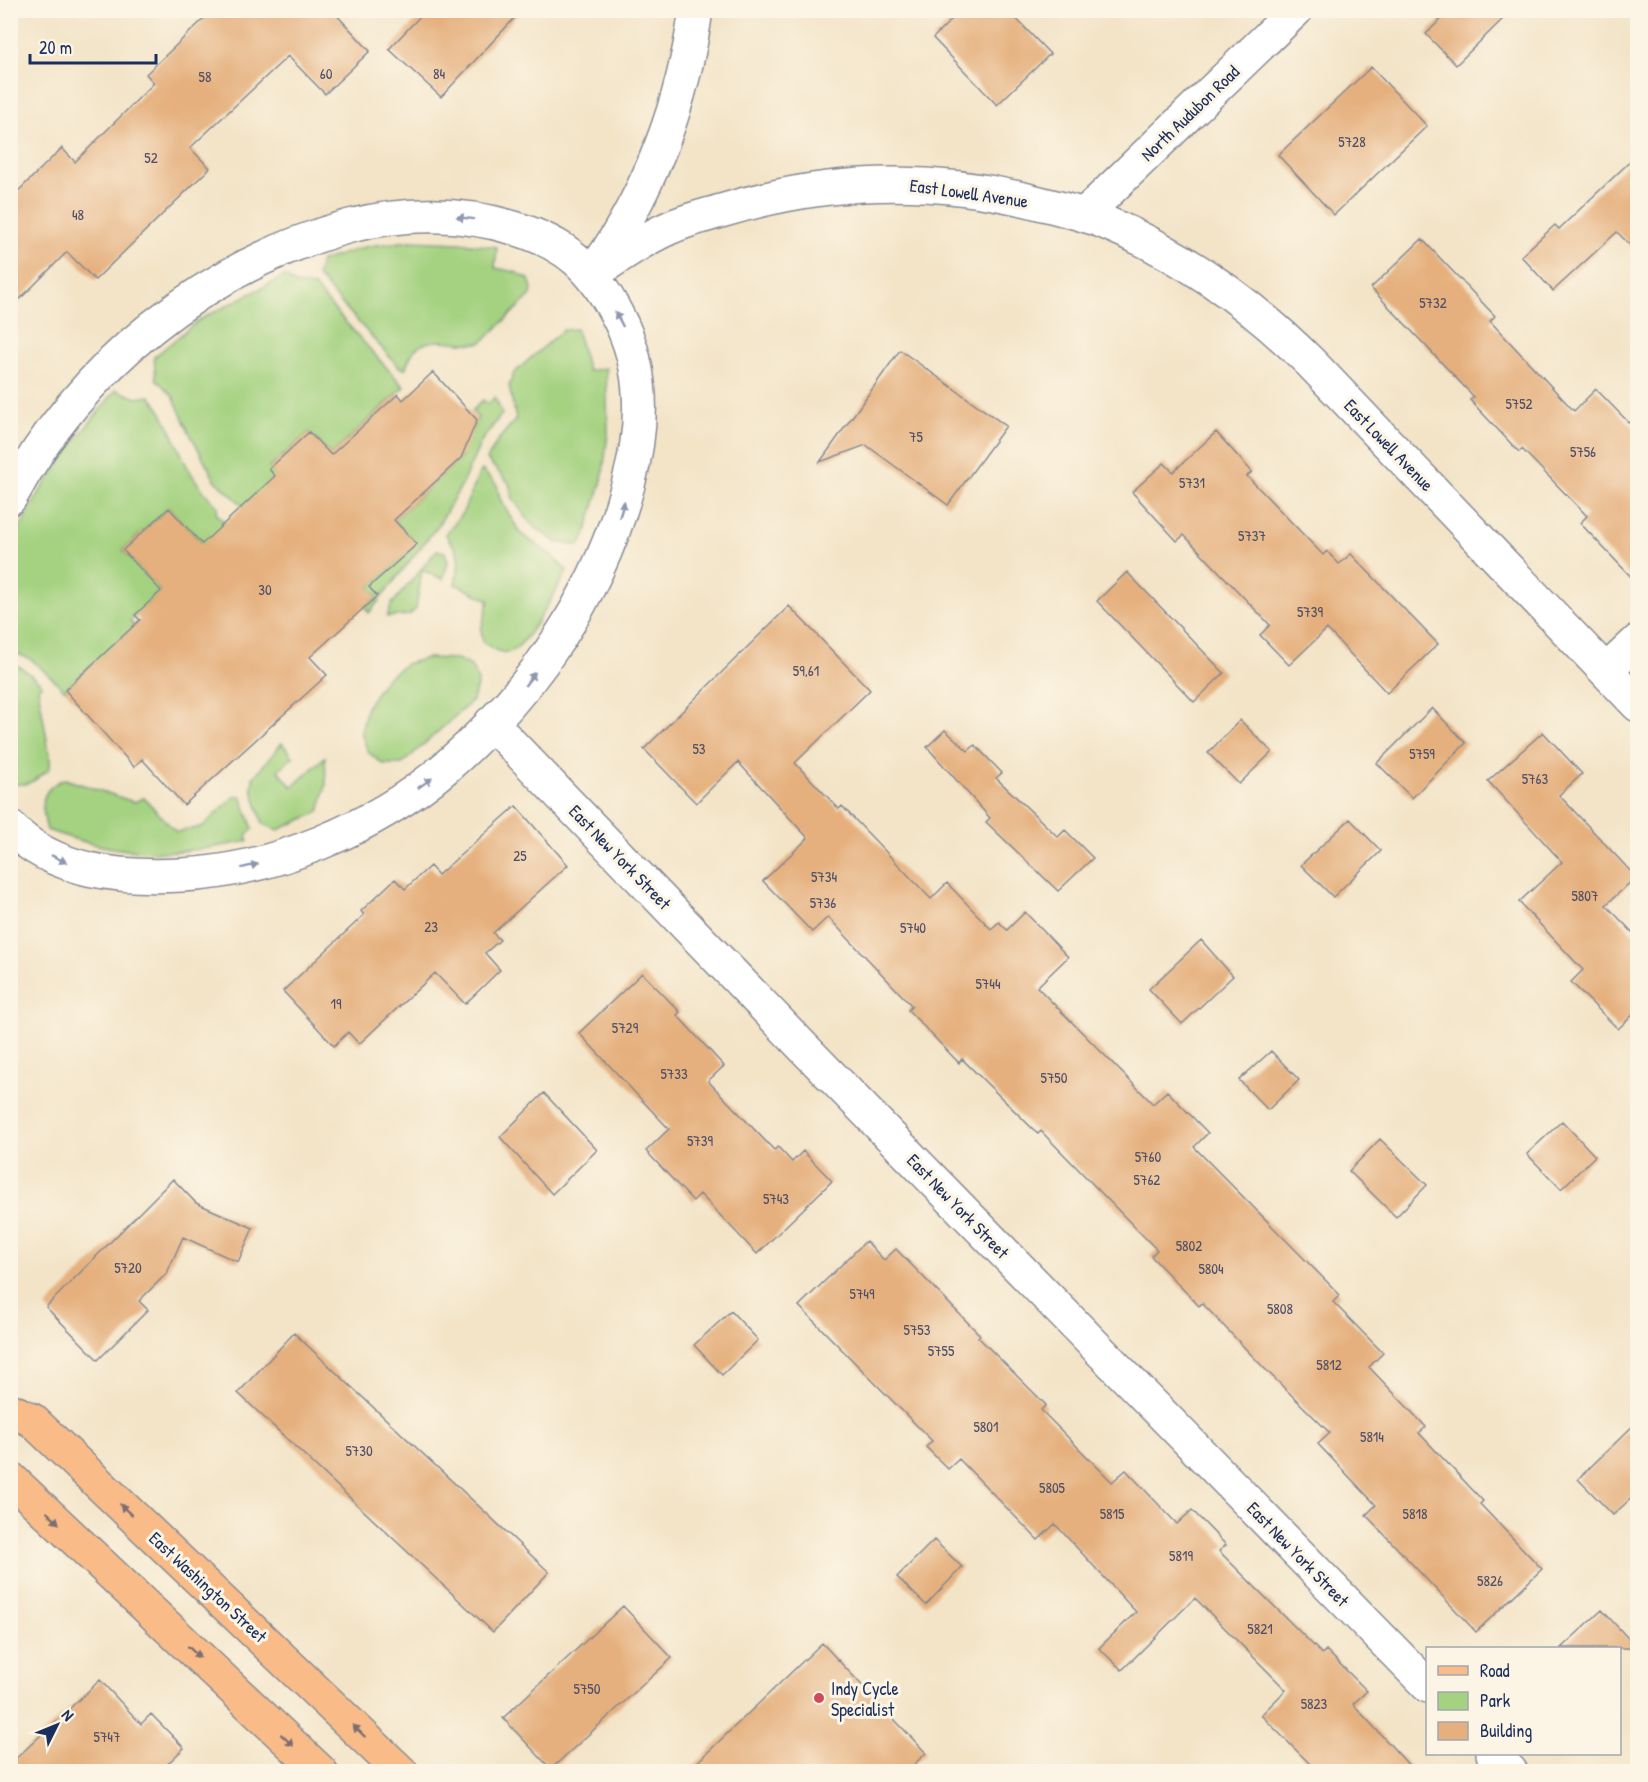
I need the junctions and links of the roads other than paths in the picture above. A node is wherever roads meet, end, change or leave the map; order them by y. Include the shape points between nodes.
1 (696, 10) edge
2 (1296, 10) edge
3 (1084, 215) junction
4 (592, 275) junction
5 (10, 498) edge
6 (1638, 641) edge
7 (1606, 671) junction
8 (1638, 705) edge
9 (491, 723) junction
10 (10, 827) edge
11 (10, 1410) edge
12 (10, 1478) edge
13 (1426, 1684) edge
14 (1494, 1755) edge
15 (321, 1772) edge
16 (401, 1772) edge
17 (1511, 1772) edge

1 - 4 street via 683,80 666,136 635,205
2 - 3 street, North Audubon Road
3 - 4 street, East Lowell Avenue via 1009,195 932,185 875,183 826,188 761,199 681,223 642,242
3 - 7 street, East Lowell Avenue via 1120,228 1198,271 1269,323
4 -> 5 street via 564,249 541,237 503,224 444,215 365,222 290,246 236,271 168,314 136,340 55,427
9 -> 4 street via 531,678 585,597 609,545 632,472 639,434 639,377 625,331
6 - 7 street
7 - 8 street, East Lowell Avenue
10 -> 9 street via 20,838 83,869 135,876 233,870 313,845 394,804 446,767
9 - 13 street, East New York Street
16 -> 11 main road, East Washington Street via 32,1420
12 -> 15 main road
14 - 17 street

